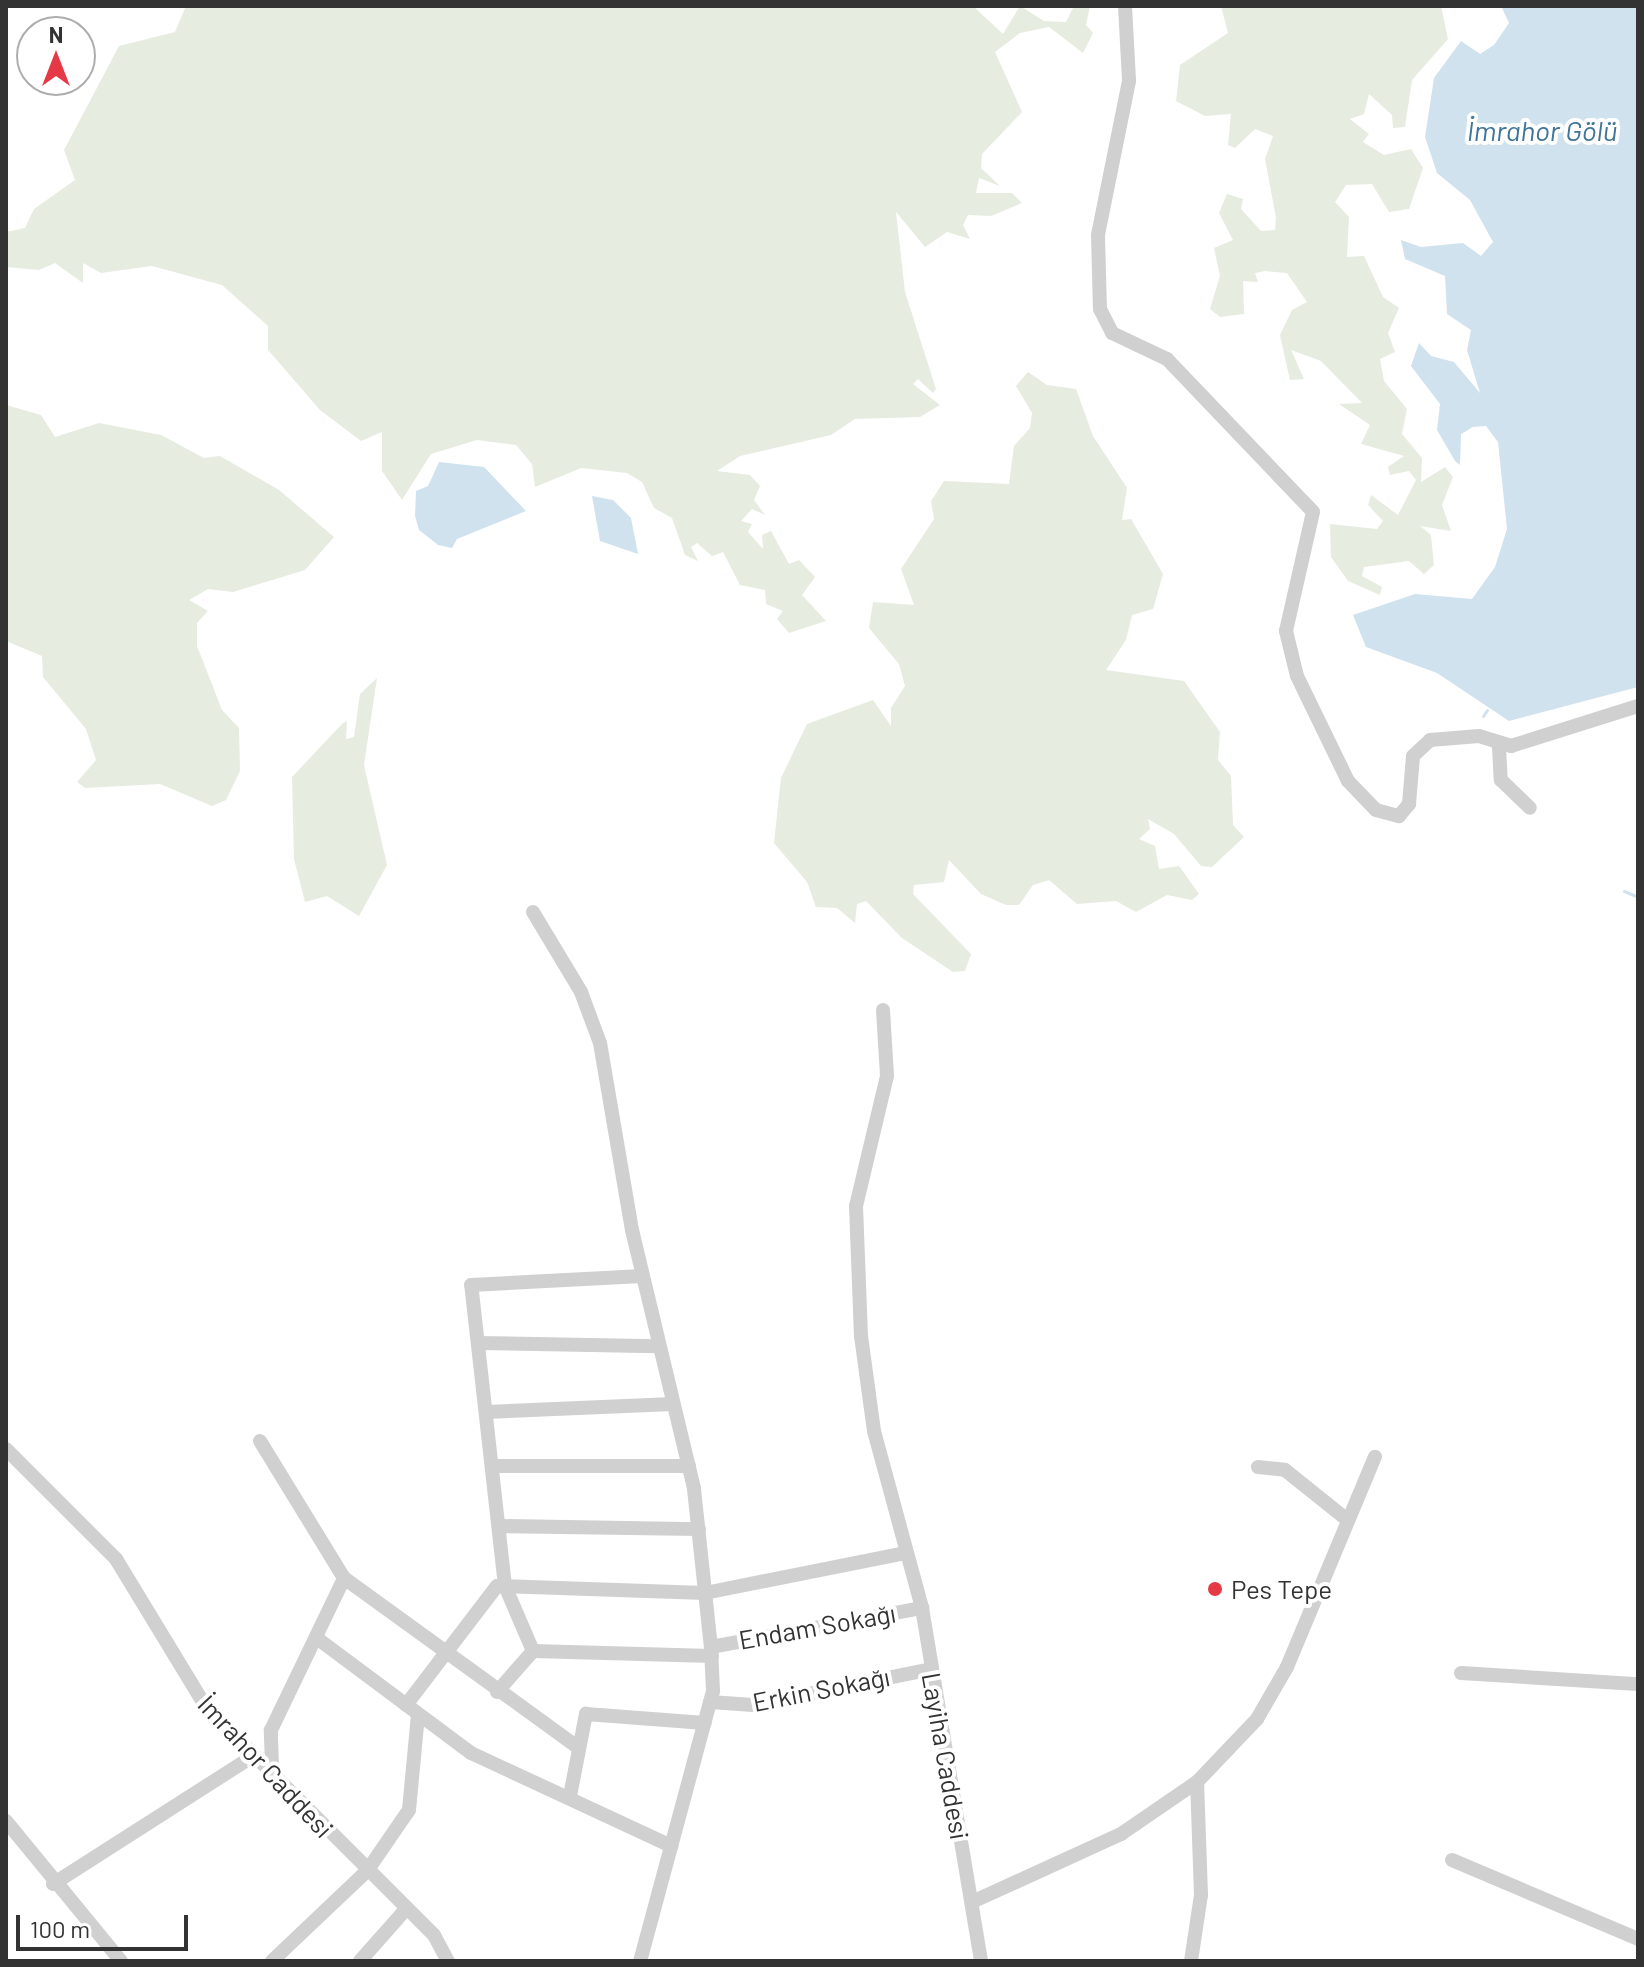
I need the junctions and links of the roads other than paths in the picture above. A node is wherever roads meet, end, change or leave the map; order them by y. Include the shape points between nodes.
1 (1125, 6) edge
2 (1638, 706) edge
3 (1499, 747) junction
4 (1530, 808) dead end
5 (533, 912) dead end
6 (883, 1010) dead end
7 (642, 1276) junction
8 (478, 1343) junction
9 (658, 1346) junction
10 (673, 1404) junction
11 (487, 1412) junction
12 (260, 1441) dead end
13 (6, 1449) edge
14 (1375, 1457) dead end
15 (496, 1466) junction
16 (689, 1466) junction
17 (1258, 1467) dead end
18 (1345, 1518) junction
19 (500, 1526) junction
20 (699, 1529) junction
21 (906, 1553) junction
22 (344, 1578) junction
23 (505, 1586) junction
24 (705, 1593) junction
25 (922, 1608) junction
26 (318, 1639) junction
27 (533, 1651) junction
28 (712, 1651) junction
29 (446, 1652) junction
30 (931, 1669) junction
31 (1461, 1673) dead end
32 (1638, 1684) edge
33 (497, 1692) junction
34 (710, 1702) junction
35 (412, 1709) junction
36 (705, 1723) junction
37 (579, 1748) junction
38 (253, 1756) junction
39 (272, 1766) junction
40 (1197, 1782) junction
41 (570, 1796) junction
42 (6, 1821) edge
43 (671, 1846) junction
44 (1452, 1860) dead end
45 (367, 1871) junction
46 (53, 1884) junction
47 (972, 1902) junction
48 (406, 1909) junction
49 (1638, 1939) edge
50 (121, 1961) edge
51 (272, 1961) edge
52 (360, 1961) edge
53 (448, 1961) edge
54 (640, 1961) edge
55 (981, 1961) edge
56 (1191, 1961) edge

1 - 3 street via 1126,119 1098,235 1106,324 1120,339 1167,359 1313,512 1309,550 1287,609 1291,657 1315,720 1363,798 1386,816 1405,811 1413,756 1430,740 1479,736
2 - 3 street
3 - 4 street via 1501,780
5 - 7 street via 597,1032
6 - 21 street, Layiha Caddesi via 887,1076 856,1206 855,1256 874,1431
7 - 8 street via 471,1285
7 - 9 street
8 - 9 street
8 - 11 street
9 - 10 street
10 - 11 street
10 - 16 street
11 - 15 street
12 - 22 street
13 - 38 street, İmrahor Caddesi via 116,1559 206,1707
14 - 18 street
15 - 16 street
15 - 19 street
16 - 20 street
17 - 18 street via 1285,1470
18 - 40 street via 1287,1667 1257,1719
19 - 20 street
19 - 23 street
20 - 24 street
21 - 24 street
21 - 25 street, Layiha Caddesi
22 - 26 street
22 - 29 street
23 - 24 street
23 - 27 street
23 - 29 street via 497,1586
24 - 28 street
25 - 28 street, Endam Sokağı
25 - 30 street, Layiha Caddesi
26 - 35 street
26 - 39 street via 271,1730
27 - 28 street, Endam Sokağı
27 - 33 street
28 - 34 street
29 - 33 street
29 - 35 street
30 - 34 street, Erkin Sokağı via 753,1705
30 - 47 street, Layiha Caddesi
31 - 32 street
33 - 37 street
34 - 36 street
35 - 41 street via 471,1753
35 - 45 street via 409,1810
36 - 37 street via 586,1714
36 - 43 street
37 - 41 street
38 - 39 street, İmrahor Caddesi
38 - 46 street
39 - 45 street, İmrahor Caddesi
40 - 47 street via 1121,1834
40 - 56 street via 1201,1895
41 - 43 street
42 - 46 street
43 - 54 street
44 - 49 street
45 - 48 street, İmrahor Caddesi
45 - 51 street
46 - 50 street
47 - 55 street, Layiha Caddesi
48 - 52 street
48 - 53 street, İmrahor Caddesi

